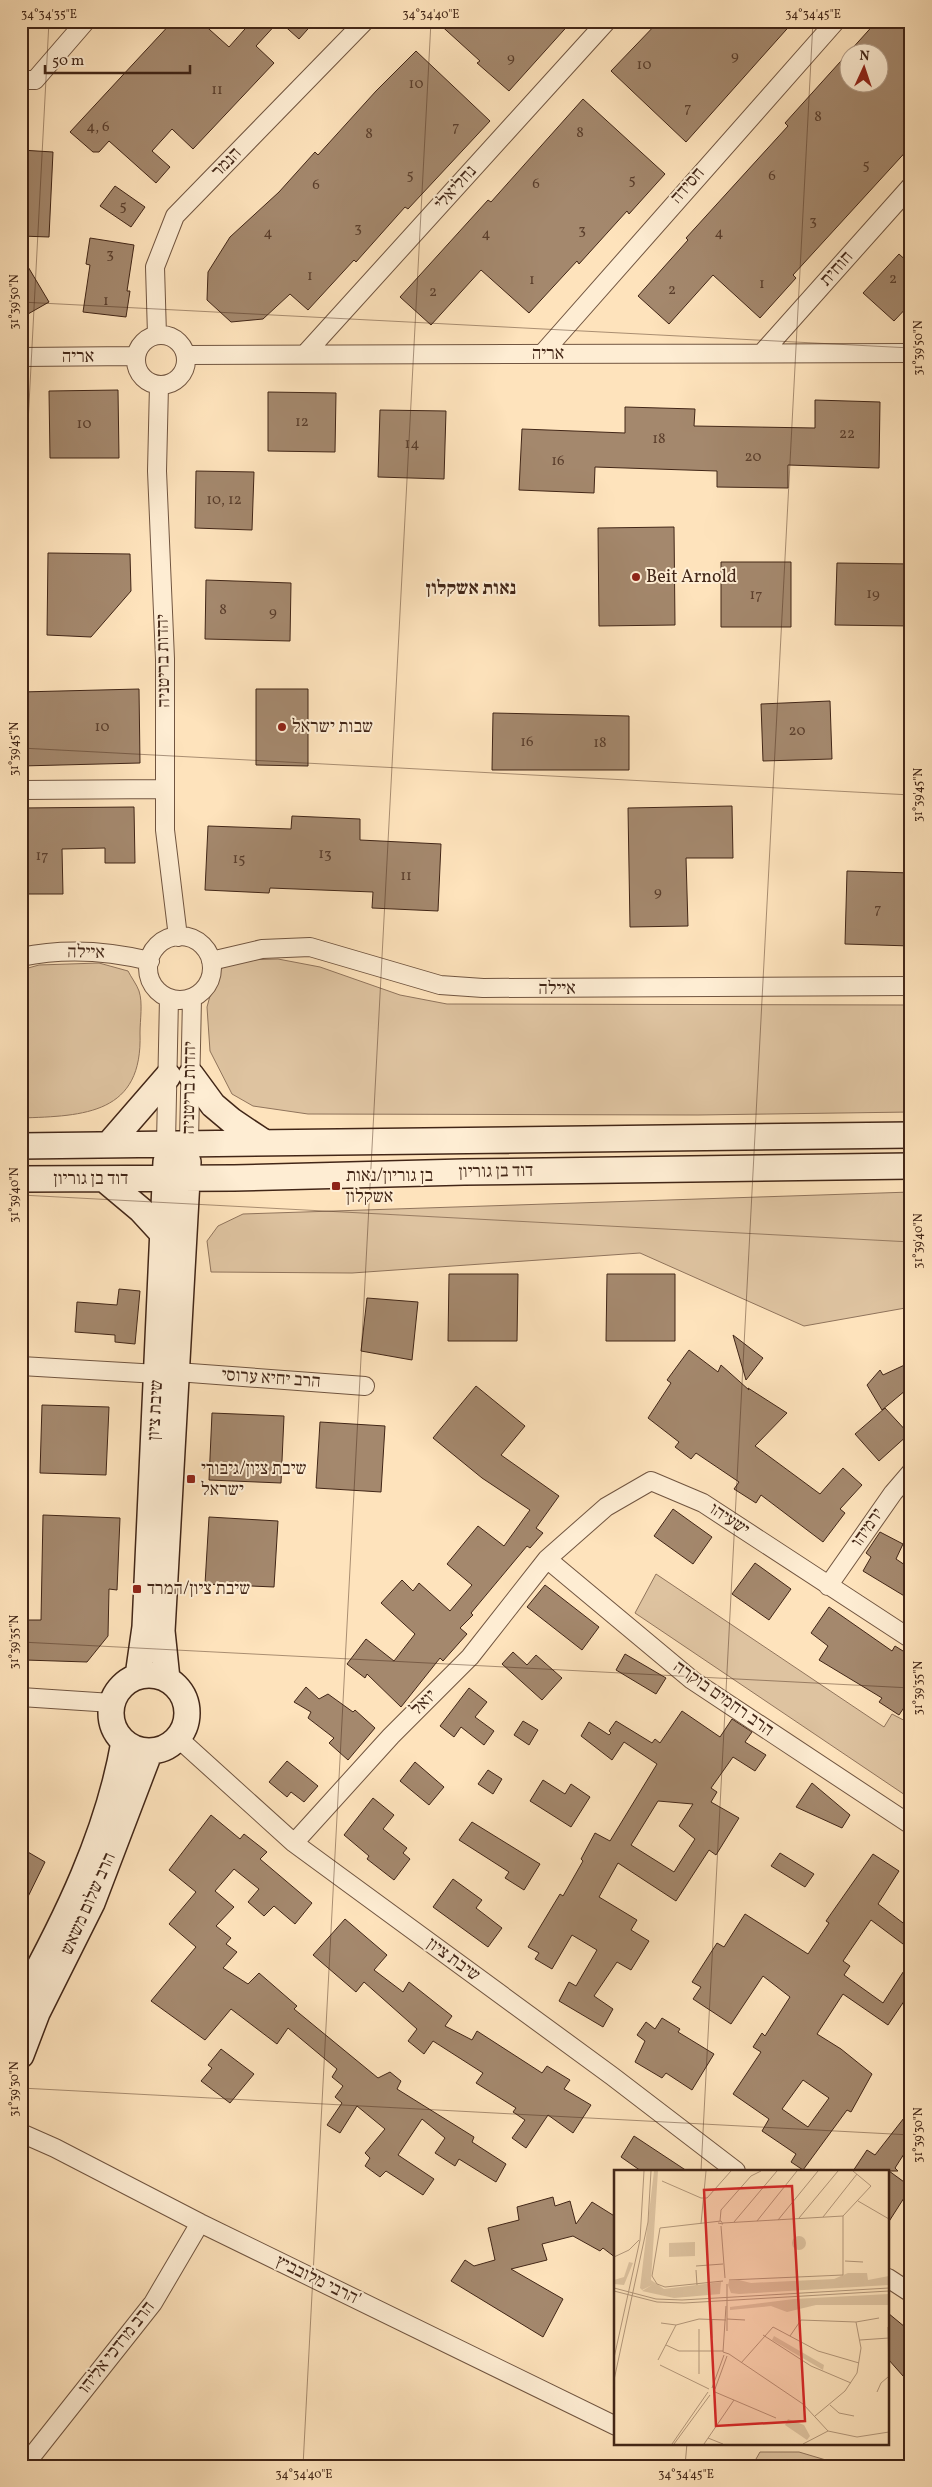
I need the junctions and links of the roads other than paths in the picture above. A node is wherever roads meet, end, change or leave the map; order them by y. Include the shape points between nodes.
1 (86, 21) edge
2 (365, 21) edge
3 (607, 21) edge
4 (836, 21) edge
5 (21, 80) edge
6 (911, 186) edge
7 (157, 335) junction
8 (911, 352) edge
9 (762, 353) junction
10 (305, 354) junction
11 (542, 354) junction
12 (186, 355) junction
13 (136, 356) junction
14 (21, 357) edge
15 (159, 385) junction
16 (165, 789) junction
17 (21, 790) edge
18 (178, 937) junction
19 (21, 957) edge
20 (150, 961) junction
21 (211, 961) junction
22 (911, 986) edge
23 (169, 998) junction
24 (192, 998) junction
25 (179, 1076) junction
26 (911, 1135) edge
27 (262, 1141) junction
28 (178, 1143) junction
29 (109, 1144) junction
30 (21, 1146) edge
31 (911, 1166) edge
32 (104, 1178) junction
33 (176, 1178) junction
34 (234, 1178) junction
35 (21, 1179) edge
36 (175, 1229) junction
37 (21, 1366) edge
38 (167, 1373) junction
39 (365, 1386) dead end
40 (911, 1472) edge
41 (547, 1559) junction
42 (828, 1586) junction
43 (911, 1639) edge
44 (138, 1676) junction
45 (167, 1679) junction
46 (21, 1697) edge
47 (112, 1703) junction
48 (179, 1738) junction
49 (124, 1742) junction
50 (150, 1752) junction
51 (911, 1825) edge
52 (294, 1843) junction
53 (21, 2001) edge
54 (21, 2055) edge
55 (21, 2133) edge
56 (735, 2170) edge
57 (200, 2223) junction
58 (890, 2279) edge
59 (911, 2293) edge
60 (614, 2425) edge
61 (24, 2466) edge

1 - 5 street via 34,80
2 - 7 street, הנמר via 175,216 155,268
3 - 10 street, נחליאלי
4 - 11 street, חסידה
6 - 9 street, חוחית
7 - 12 street via 178,341
7 - 13 street via 143,342
8 - 9 street, אריה
9 - 11 street, אריה
10 - 11 street, אריה
10 - 12 street, אריה
12 - 15 street via 180,376 167,385
13 - 14 street, אריה
13 - 15 street via 136,365 144,379
15 - 16 street, יהדות בריטניה via 157,471 165,659
16 - 17 street
16 - 18 street, יהדות בריטניה via 166,830
18 - 20 street via 159,945
18 - 21 street via 197,942 205,948
19 - 20 street, איילה via 99,952
20 - 23 street via 152,984
21 - 22 street, איילה via 262,949 310,947 440,984 483,988
21 - 24 street via 209,983
23 - 24 street
23 - 25 street, יהדות בריטניה
24 - 25 street, יהדות בריטניה
25 - 27 main road via 232,1121
25 - 28 street, יהדות בריטניה
25 - 28 street, יהדות בריטניה
25 - 29 main road
26 - 27 main road, דוד בן גוריון
27 - 28 main road, דוד בן גוריון
28 - 29 main road, דוד בן גוריון
28 - 33 main road, יהדות בריטניה
29 - 30 main road, דוד בן גוריון
31 - 34 main road, דוד בן גוריון
32 - 33 main road, דוד בן גוריון
32 - 35 main road, דוד בן גוריון
32 - 36 main road via 141,1210
33 - 34 main road, דוד בן גוריון
33 - 36 main road, שיבת ציון
34 - 36 main road via 211,1189
36 - 38 main road, שיבת ציון
37 - 38 street, הרב יחיא ערוסי
38 - 39 street, הרב יחיא ערוסי
38 - 44 main road, שיבת ציון
38 - 45 main road, שיבת ציון via 162,1630
40 - 42 street, ירמיהו
41 - 42 street, ישעיהו via 606,1507 651,1481 704,1503
41 - 51 street, הרב רחמים בוקרה via 692,1680
41 - 52 street, יואל via 470,1657 391,1736
42 - 43 street, ישעיהו
44 - 45 main road via 153,1675
44 - 47 main road via 124,1684
45 - 48 main road via 182,1692 188,1711
46 - 47 street
47 - 49 main road via 111,1720
48 - 50 main road via 166,1748
48 - 52 street, שיבת ציון
49 - 50 main road
49 - 53 main road, הרב שלום משאש via 112,1798 92,1857
50 - 54 main road, הרב שלום משאש via 92,1902 37,2013
52 - 56 street, שיבת ציון
55 - 57 street, הרבי מלובביץ' via 103,2171
57 - 60 street, הרבי מלובביץ'
57 - 61 street, הרב מרדכי אליהו via 154,2303
58 - 59 street

